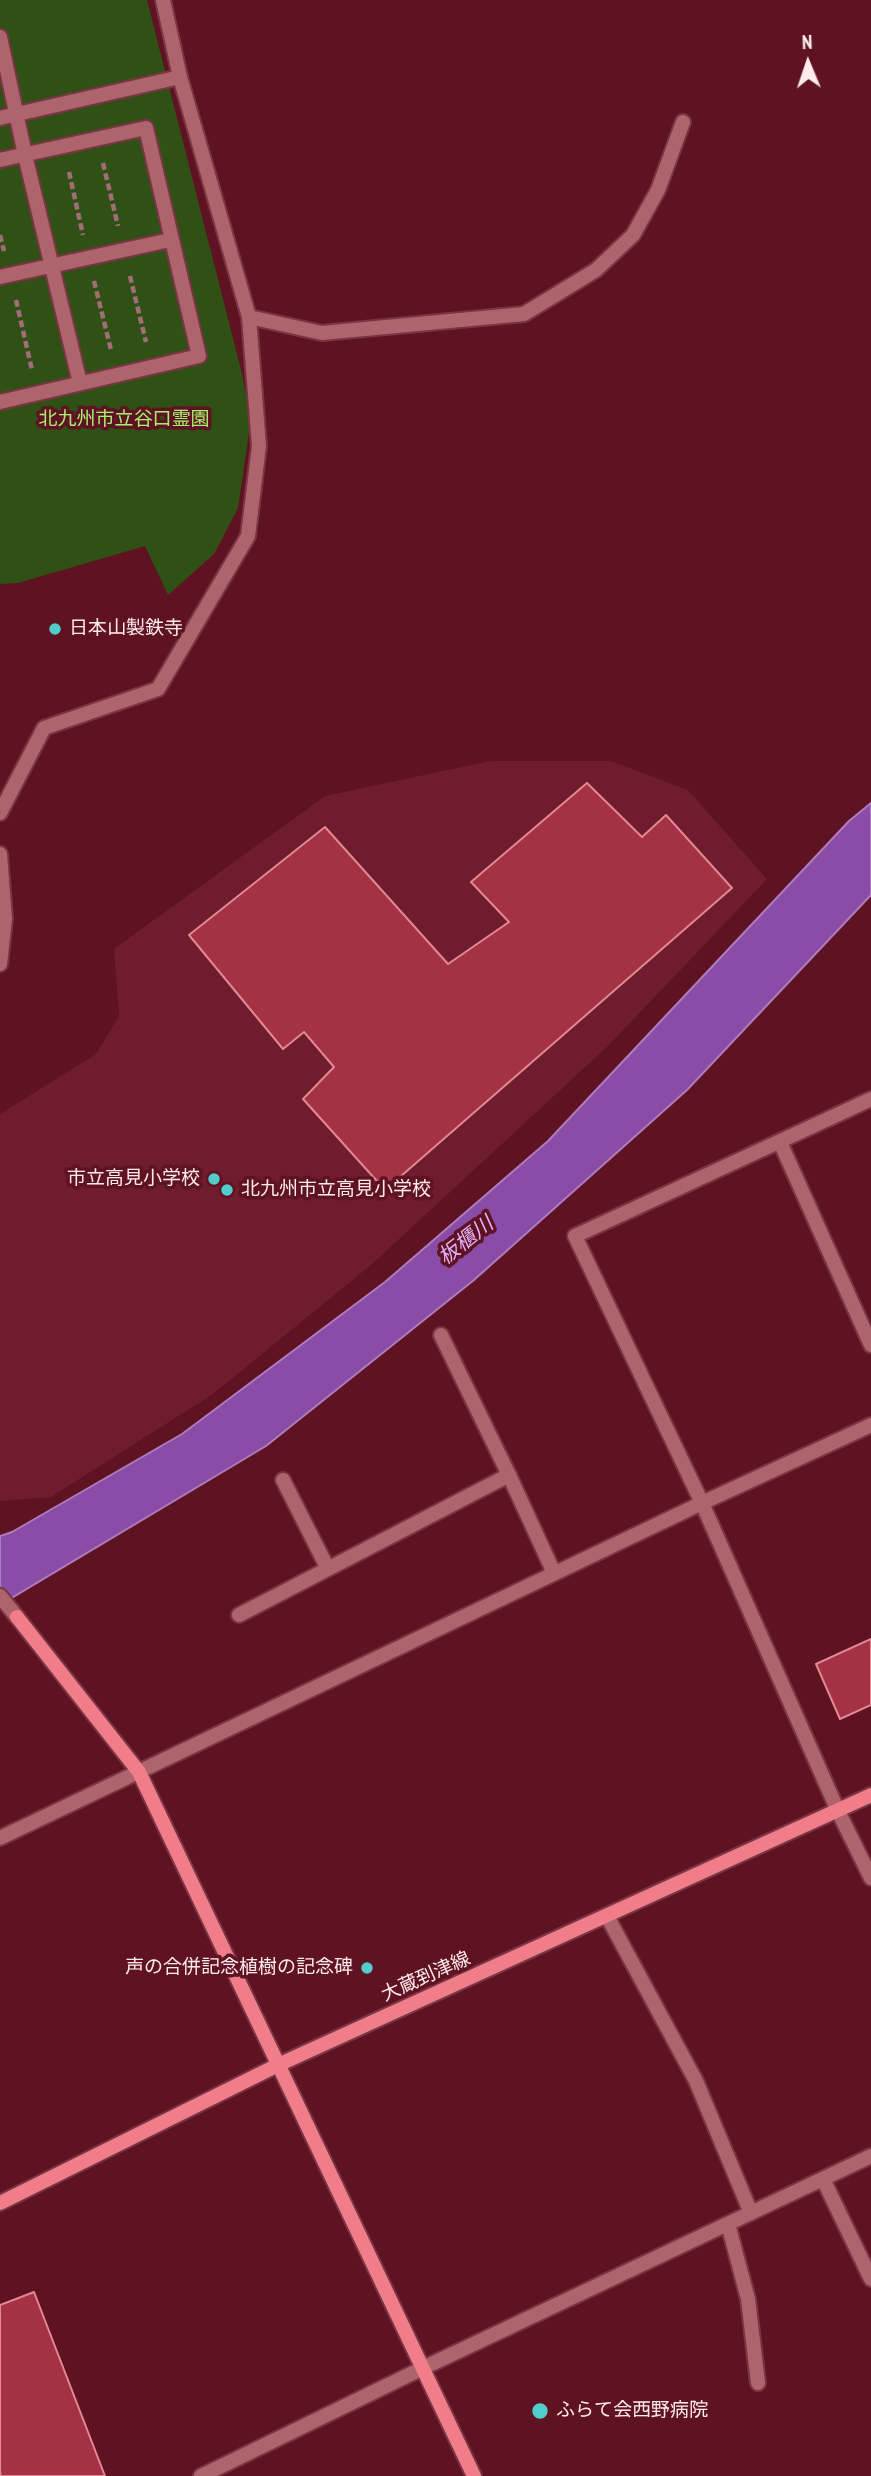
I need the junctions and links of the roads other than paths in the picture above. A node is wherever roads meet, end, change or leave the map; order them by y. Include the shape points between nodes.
1 (163, 0) edge
2 (0, 37) edge
3 (180, 77) junction
4 (16, 115) junction
5 (0, 118) edge
6 (683, 122) dead end
7 (25, 155) junction
8 (0, 160) edge
9 (170, 240) junction
10 (51, 266) junction
11 (5, 276) edge
12 (248, 317) junction
13 (80, 383) junction
14 (0, 402) edge
15 (0, 813) edge
16 (0, 854) edge
17 (0, 964) edge
18 (871, 1099) edge
19 (780, 1142) junction
20 (441, 1335) dead end
21 (871, 1345) edge
22 (871, 1425) edge
23 (509, 1475) junction
24 (283, 1480) dead end
25 (702, 1503) junction
26 (328, 1569) junction
27 (554, 1573) junction
28 (0, 1596) edge
29 (239, 1615) dead end
30 (139, 1772) junction
31 (871, 1795) edge
32 (838, 1811) junction
33 (0, 1838) edge
34 (871, 1878) edge
35 (607, 1916) junction
36 (280, 2064) junction
37 (871, 2156) edge
38 (823, 2179) junction
39 (0, 2203) edge
40 (751, 2213) junction
41 (728, 2224) junction
42 (871, 2279) edge
43 (423, 2368) junction
44 (758, 2383) dead end
45 (201, 2476) edge
46 (474, 2476) edge

1 - 3 street
2 - 4 street
3 - 4 street
3 - 12 street
4 - 5 street
4 - 7 street
6 - 12 street via 658,190 633,235 596,270 524,314 322,333
7 - 8 street
7 - 9 street via 146,128
7 - 10 street
9 - 10 street
9 - 13 street via 199,356
10 - 11 street
10 - 13 street
12 - 15 street via 259,446 248,536 158,689 44,728
13 - 14 street
16 - 17 street via 5,919
18 - 19 street
19 - 21 street
19 - 25 street via 575,1236
20 - 23 street
22 - 25 street
23 - 26 street
23 - 27 street
24 - 26 street
25 - 27 street
25 - 32 street
26 - 29 street
27 - 30 street
28 - 30 street
30 - 33 street
30 - 36 street
31 - 32 street, 大蔵到津線
32 - 34 street
32 - 35 street, 大蔵到津線
35 - 36 street, 大蔵到津線
35 - 40 street via 696,2081
36 - 39 street, 大蔵到津線
36 - 43 street
37 - 38 street
38 - 40 street
38 - 42 street
40 - 41 street
41 - 43 street
41 - 44 street via 748,2299
43 - 45 street
43 - 46 street

